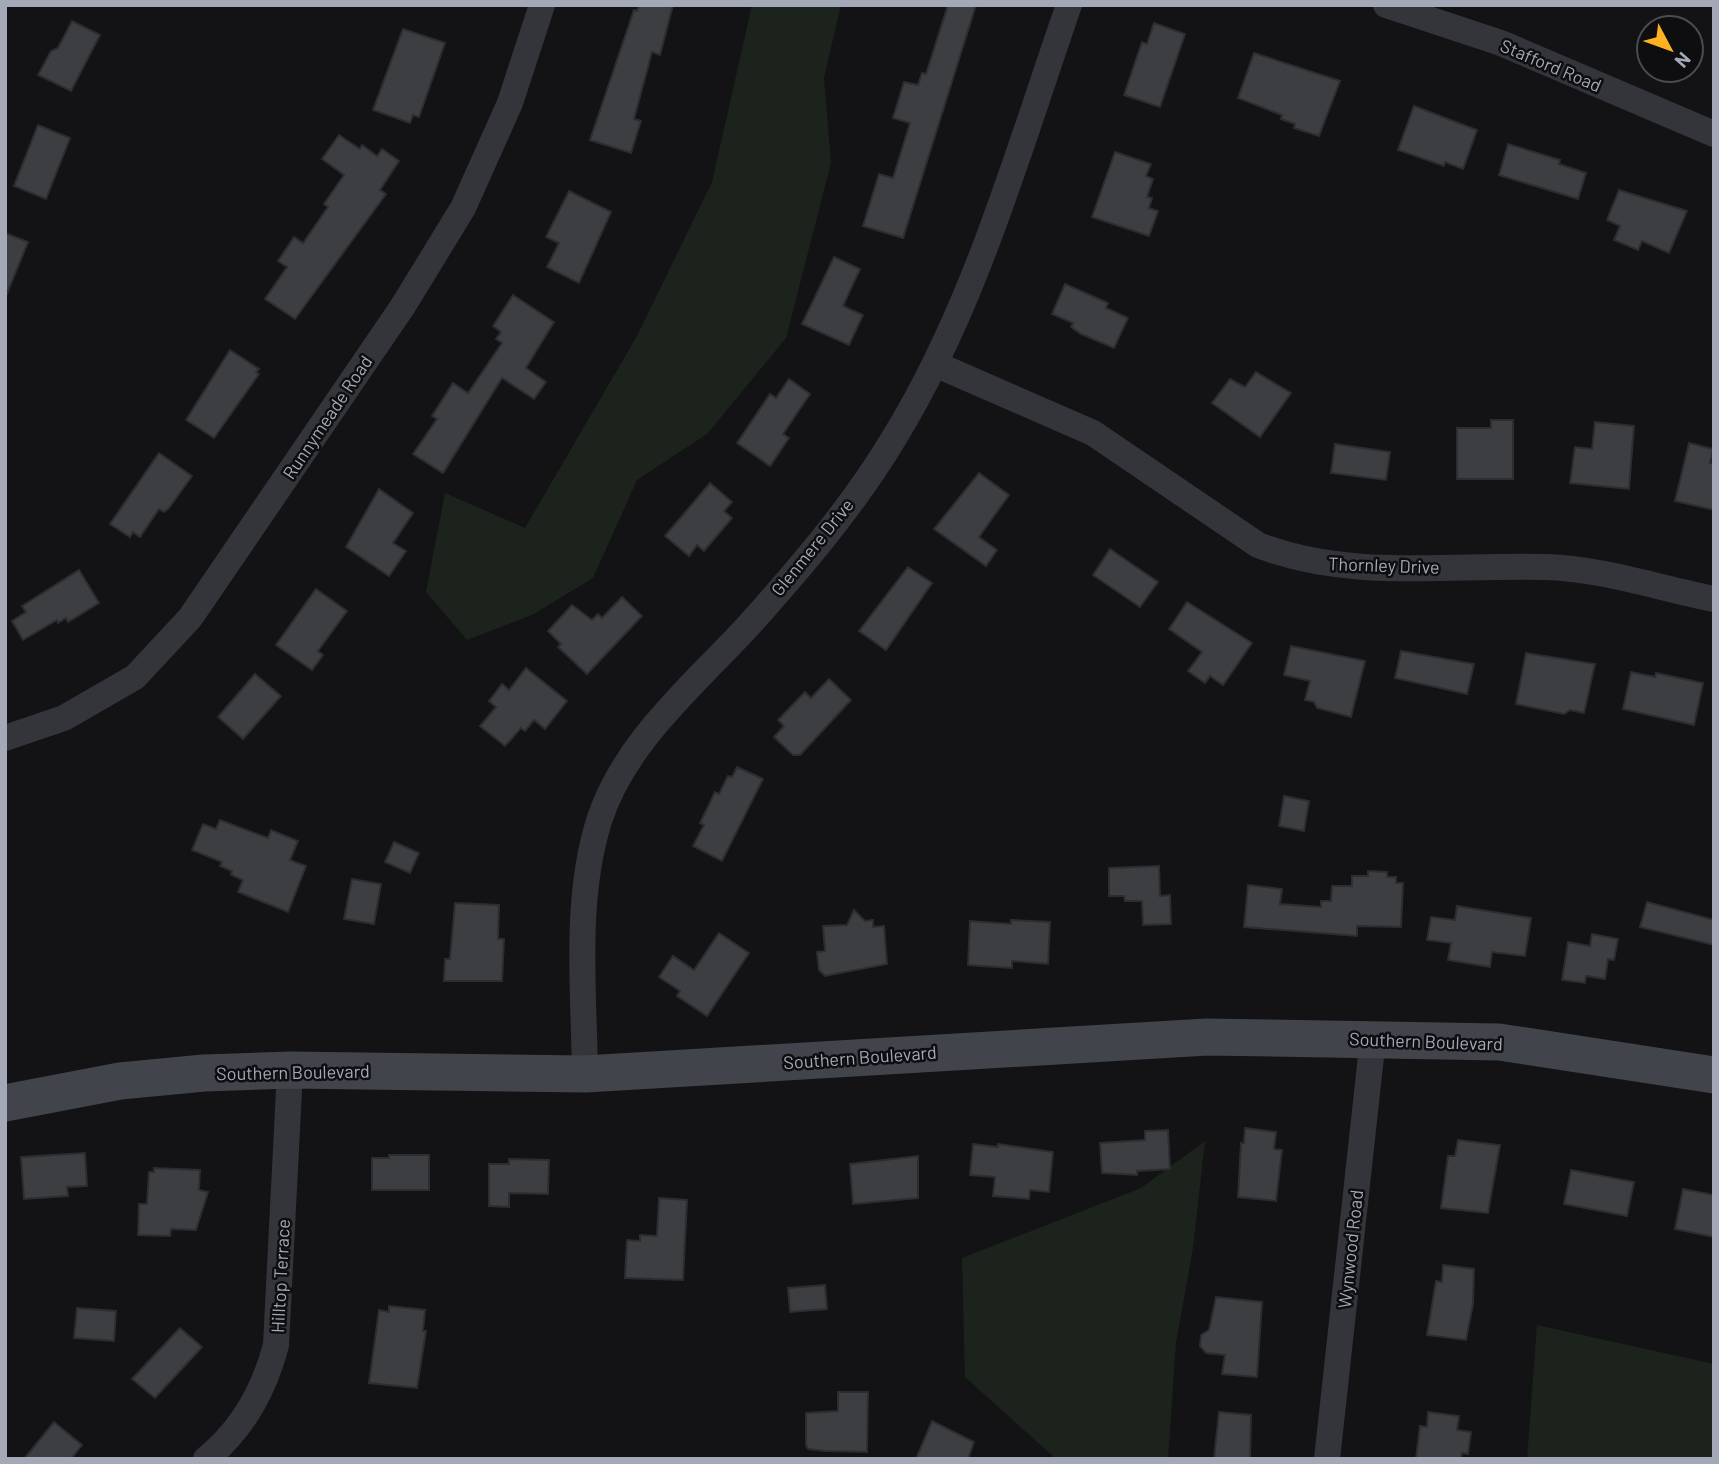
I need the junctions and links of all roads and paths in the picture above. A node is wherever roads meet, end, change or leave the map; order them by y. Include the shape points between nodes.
1 (542, 5) edge
2 (1069, 5) edge
3 (1386, 5) edge
4 (1714, 134) edge
5 (935, 364) junction
6 (1714, 599) edge
7 (5, 737) edge
8 (1373, 1038) junction
9 (290, 1070) junction
10 (585, 1074) junction
11 (1714, 1075) edge
12 (5, 1103) edge
13 (206, 1459) edge
14 (1327, 1459) edge

1 - 7 street, Runnymeade Road via 510,103 463,208 403,306 190,618 135,677 64,718
2 - 5 street, Glenmere Drive via 1007,183
3 - 4 street, Stafford Road via 1501,43
5 - 6 street, Thornley Drive via 1093,433 1258,545 1278,553 1337,566 1561,569
5 - 10 street, Glenmere Drive via 894,439 837,519 655,726 610,792 590,858 584,903
8 - 10 main road, Southern Boulevard via 1180,1039
8 - 11 main road, Southern Boulevard via 1499,1042
8 - 14 street, Wynwood Road
9 - 10 main road, Southern Boulevard
9 - 12 main road, Southern Boulevard via 120,1081
9 - 13 street, Hilltop Terrace via 276,1345 252,1409

